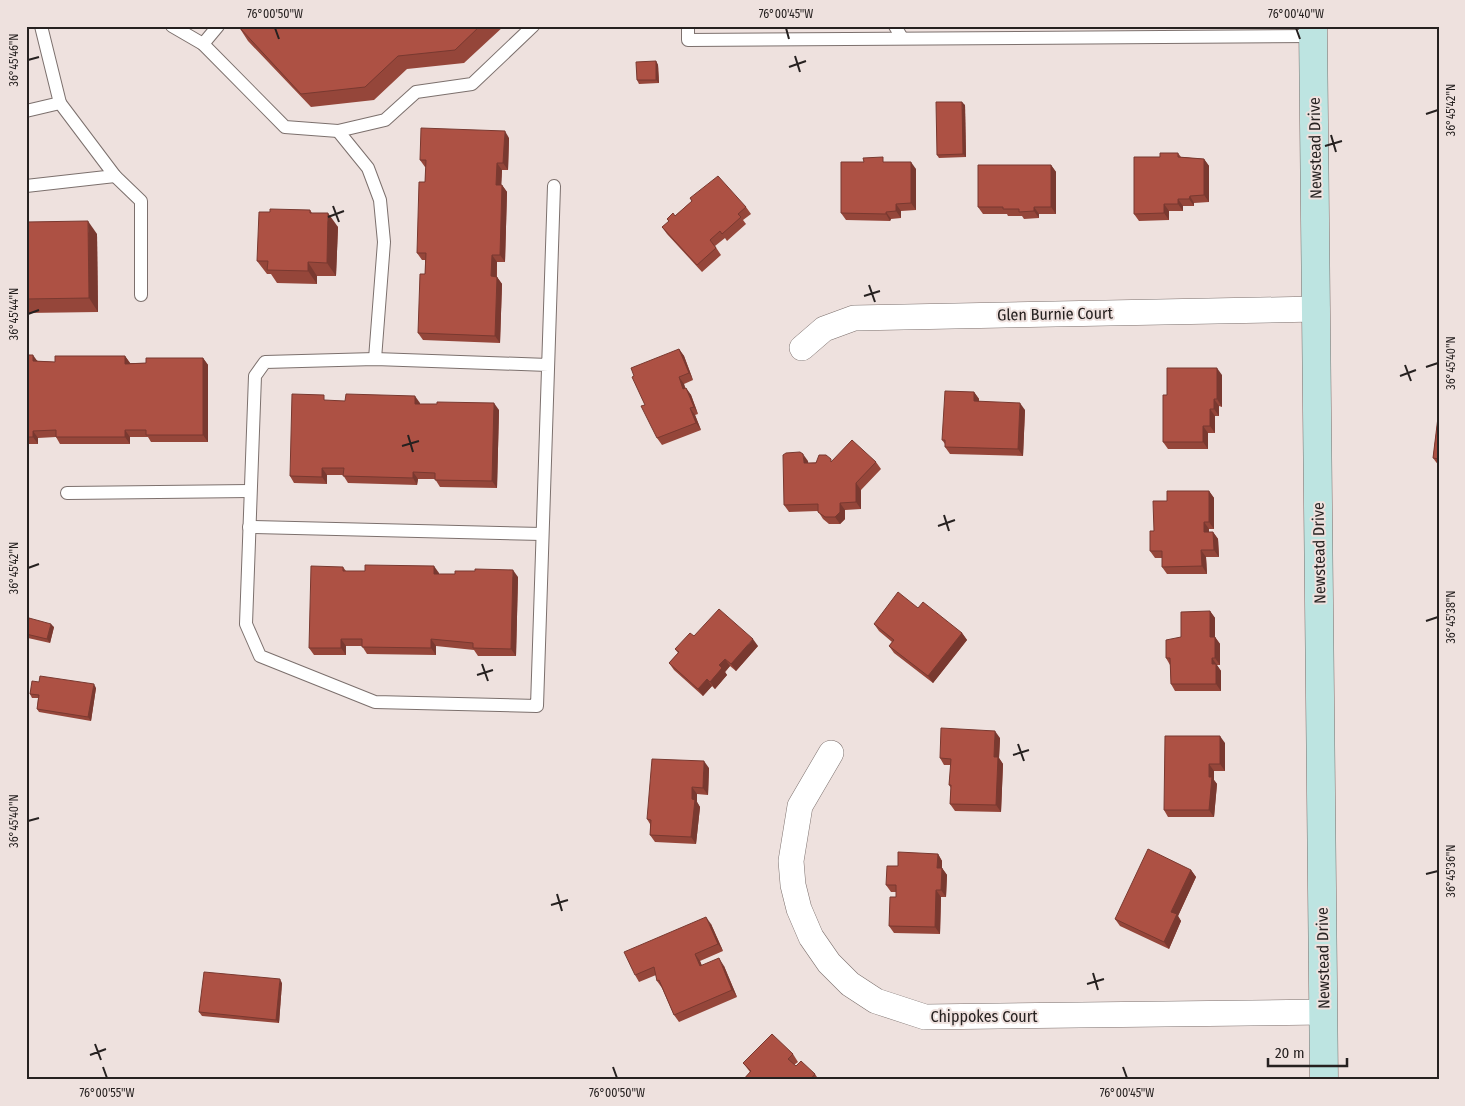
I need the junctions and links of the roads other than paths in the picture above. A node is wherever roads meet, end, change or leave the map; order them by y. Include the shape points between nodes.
1 (41, 26) edge
2 (172, 26) edge
3 (218, 26) edge
4 (533, 26) edge
5 (688, 26) edge
6 (895, 26) edge
7 (1314, 31) edge
8 (902, 38) junction
9 (203, 44) junction
10 (60, 103) junction
11 (26, 111) edge
12 (338, 131) junction
13 (115, 176) junction
14 (26, 186) edge
15 (554, 186) dead end
16 (141, 295) dead end
17 (1317, 309) junction
18 (802, 348) dead end
19 (375, 359) junction
20 (548, 365) junction
21 (250, 491) junction
22 (67, 493) dead end
23 (249, 527) junction
24 (542, 534) junction
25 (831, 753) dead end
26 (1323, 1012) junction
27 (1324, 1080) edge

1 - 10 lane
2 - 9 lane
3 - 9 lane
4 - 12 lane via 472,84 416,92 385,120
5 - 8 lane via 688,40
6 - 8 lane
7 - 8 lane
7 - 17 street, Newstead Drive
9 - 12 lane via 284,127
10 - 11 lane
10 - 13 lane
12 - 19 lane via 368,168 380,200 384,242
13 - 14 lane
13 - 16 lane via 141,201
15 - 20 lane
17 - 18 street, Glen Burnie Court via 854,318 824,329
17 - 26 street, Newstead Drive
19 - 20 lane
19 - 21 lane via 265,362 254,376
20 - 24 lane
21 - 22 lane
21 - 23 lane
23 - 24 lane
23 - 24 lane via 246,624 260,656 376,702 508,706 537,706
25 - 26 street, Chippokes Court via 800,806 791,861 793,885 799,909 812,937 829,962 850,984 876,1001 925,1017
26 - 27 street, Newstead Drive

